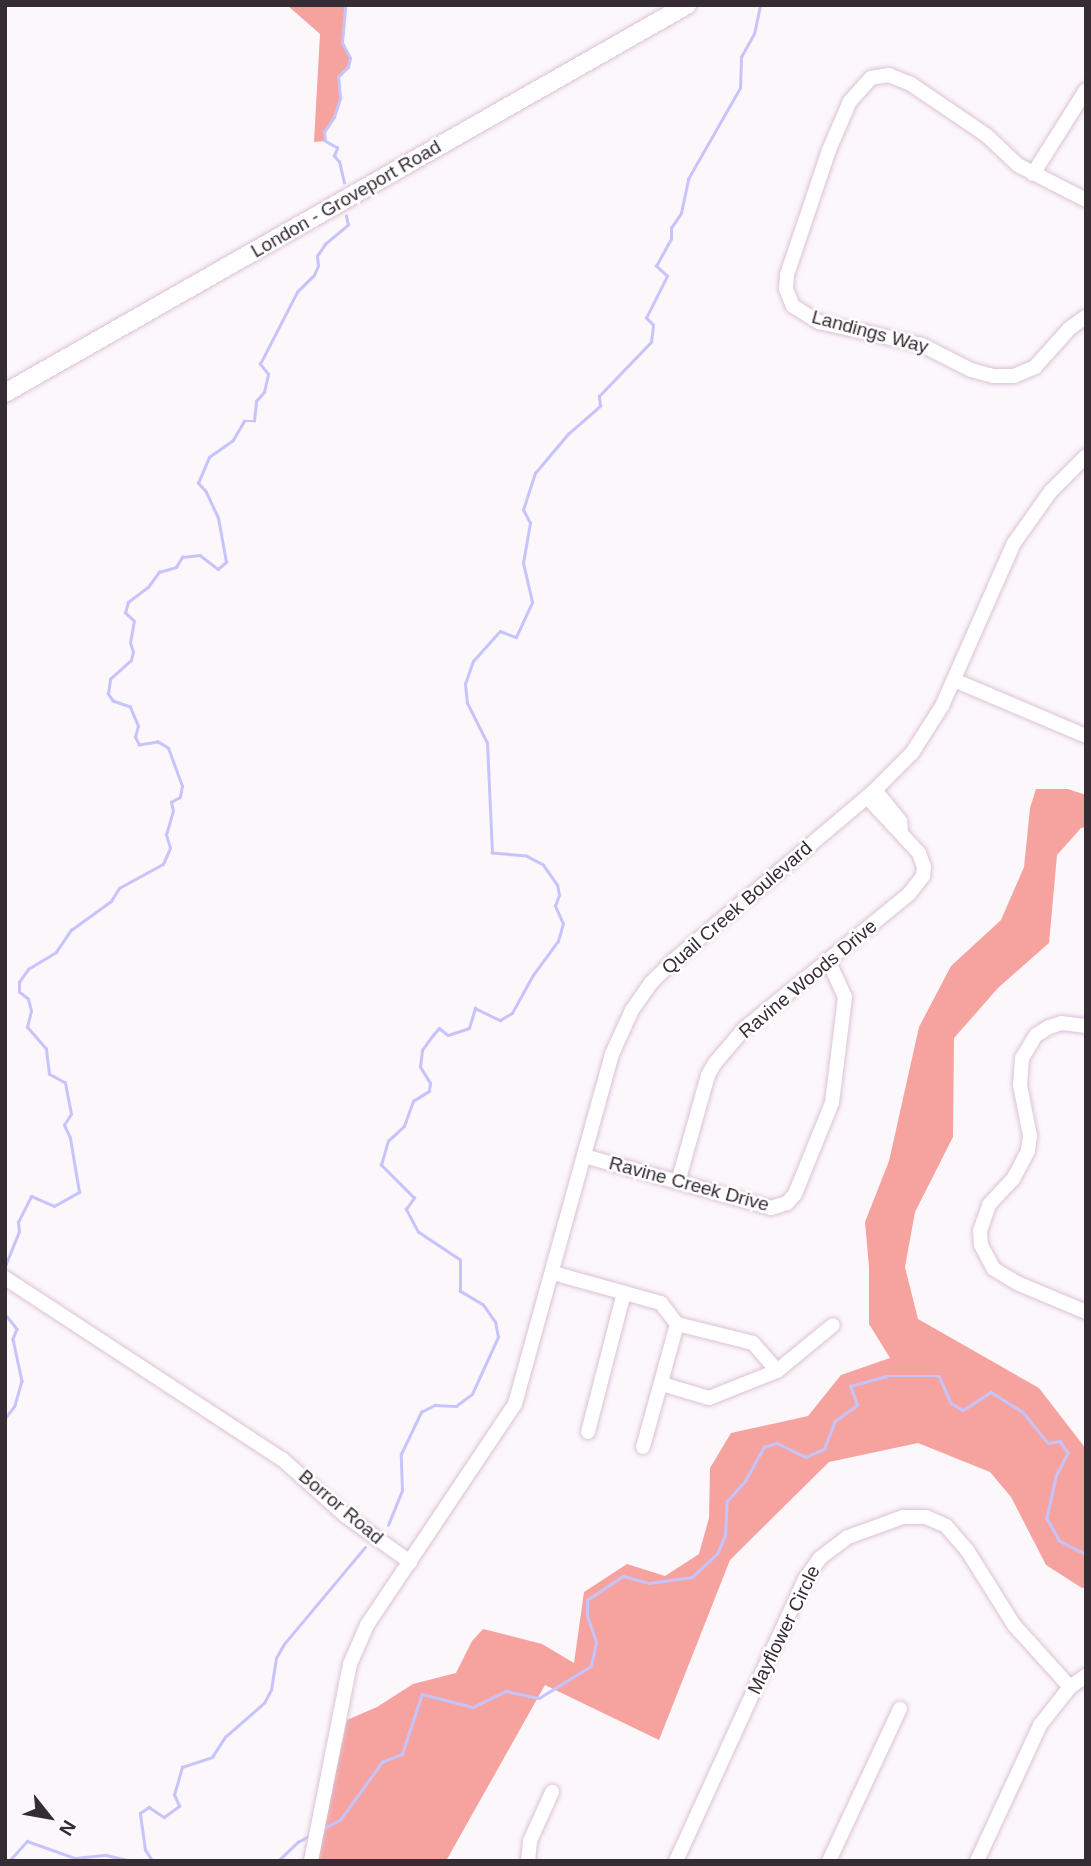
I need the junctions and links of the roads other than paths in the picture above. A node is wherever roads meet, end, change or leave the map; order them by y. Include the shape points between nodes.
1 (687, 5) edge
2 (1086, 90) edge
3 (1033, 174) junction
4 (1086, 200) edge
5 (1086, 317) edge
6 (5, 393) edge
7 (1086, 456) edge
8 (954, 680) junction
9 (1086, 736) edge
10 (871, 794) junction
11 (828, 961) junction
12 (1086, 1026) edge
13 (584, 1156) junction
14 (678, 1182) junction
15 (553, 1273) junction
16 (5, 1278) edge
17 (624, 1293) junction
18 (1086, 1312) edge
19 (677, 1324) junction
20 (834, 1325) dead end
21 (777, 1371) junction
22 (662, 1384) junction
23 (588, 1432) dead end
24 (643, 1447) dead end
25 (410, 1562) junction
26 (1086, 1676) edge
27 (1070, 1687) junction
28 (900, 1709) dead end
29 (552, 1792) dead end
30 (311, 1861) edge
31 (528, 1861) edge
32 (676, 1861) edge
33 (829, 1861) edge
34 (977, 1861) edge

1 - 6 main road, London - Groveport Road
2 - 3 street
3 - 4 street
3 - 5 street, Landings Way via 911,84 888,75 871,78 850,102 821,173 787,275 787,296 793,306 819,322 910,341 935,349 971,370 1004,377 1035,367
7 - 8 street, Quail Creek Boulevard via 1051,492 1014,543
8 - 9 street
8 - 10 street, Quail Creek Boulevard via 924,736
10 - 11 street, Ravine Woods Drive via 892,827 901,831 923,860 923,876
10 - 13 street, Quail Creek Boulevard via 652,983 632,1010 612,1054
11 - 14 street, Ravine Woods Drive via 744,1030 715,1063
11 - 14 street, Ravine Creek Drive via 845,997 838,1068 832,1103 794,1194 787,1203 771,1208
12 - 18 street via 1062,1023 1049,1027 1036,1035 1022,1058 1020,1085 1030,1136 1028,1151 1013,1179 989,1205 980,1231 981,1245 994,1269
13 - 14 street, Ravine Creek Drive
13 - 15 street, Quail Creek Boulevard
15 - 17 street
15 - 25 street, Quail Creek Boulevard via 515,1404
16 - 25 street, Borror Road via 282,1459 346,1516
17 - 19 street via 661,1303
17 - 23 street
19 - 21 street via 753,1343
19 - 22 street
20 - 21 street
21 - 22 street via 709,1398
22 - 24 street
25 - 30 street via 367,1625 350,1664
26 - 27 street
27 - 32 street, Mayflower Circle via 1014,1625 967,1550 946,1526 926,1517 903,1517 848,1537 820,1558 805,1579
27 - 34 street via 1032,1741
28 - 33 street
29 - 31 street via 530,1841

